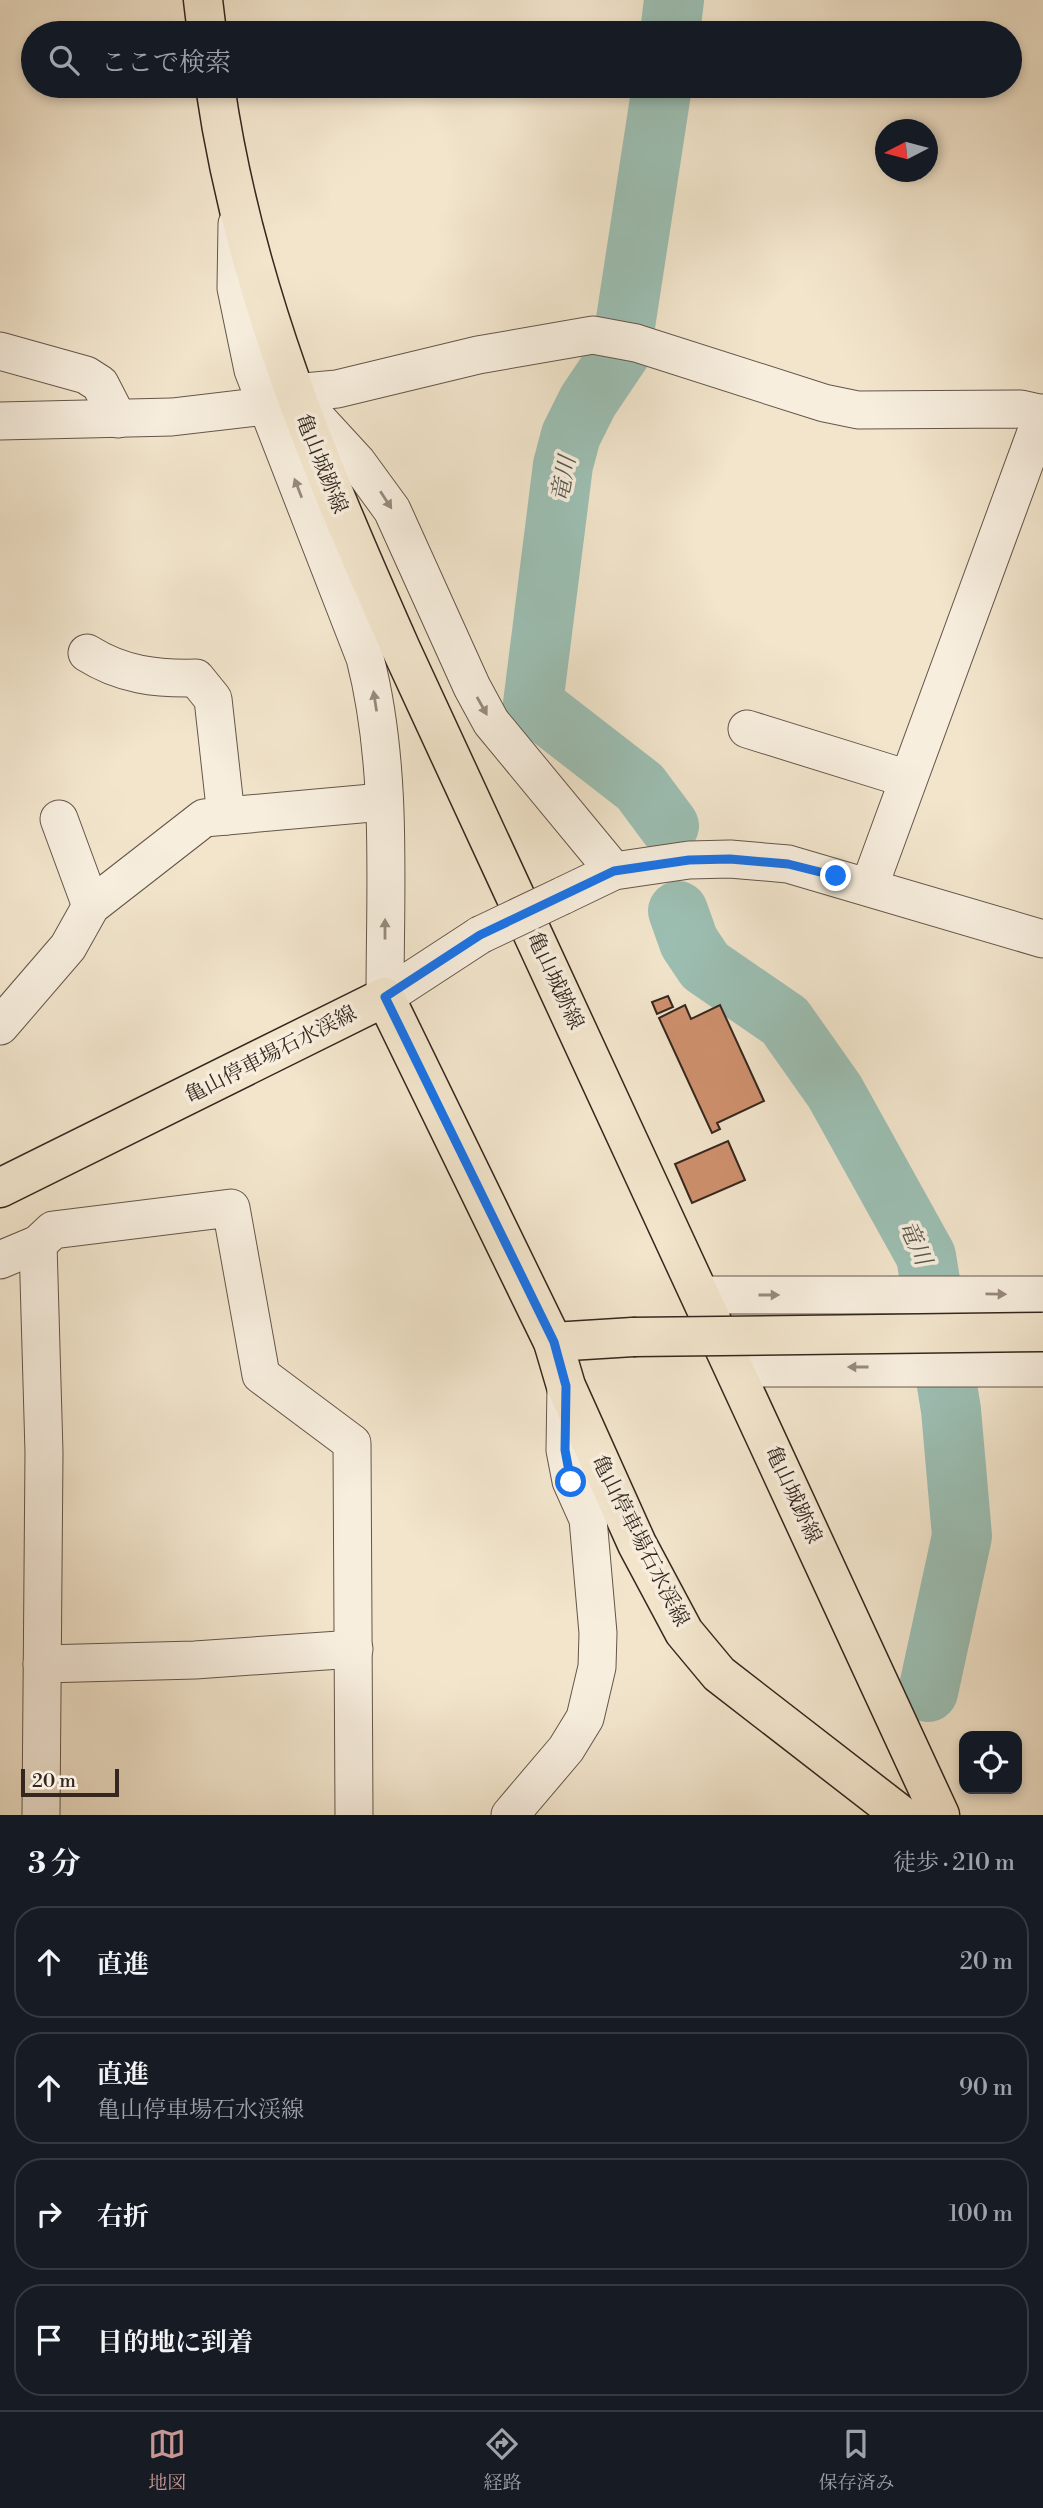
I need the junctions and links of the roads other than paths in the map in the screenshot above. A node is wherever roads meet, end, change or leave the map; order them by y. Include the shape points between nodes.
1 (202, 0) edge
2 (205, 21) edge
3 (217, 98) edge
4 (0, 351) edge
5 (279, 399) junction
6 (1043, 414) edge
7 (118, 419) junction
8 (0, 421) edge
9 (87, 653) dead end
10 (747, 729) dead end
11 (908, 779) junction
12 (383, 802) junction
13 (226, 816) junction
14 (59, 819) dead end
15 (614, 871) junction
16 (869, 887) junction
17 (91, 906) junction
18 (1043, 939) edge
19 (385, 997) junction
20 (0, 1026) edge
21 (0, 1188) edge
22 (38, 1244) junction
23 (0, 1261) edge
24 (700, 1295) junction
25 (1043, 1295) edge
26 (1043, 1332) edge
27 (554, 1342) junction
28 (735, 1368) junction
29 (1043, 1368) edge
30 (566, 1386) junction
31 (354, 1649) junction
32 (42, 1664) junction
33 (41, 1815) edge
34 (354, 1815) edge
35 (510, 1815) edge
36 (901, 1815) edge
37 (940, 1815) edge

1 - 2 main road
3 - 5 main road, 亀山城跡線
4 - 7 street via 86,375 100,384
5 - 6 street via 593,335 858,410 1021,409
5 - 7 street via 172,417
12 -> 5 street via 380,740 365,658
5 -> 15 street via 357,462 392,510 491,722
5 - 24 main road, 亀山城跡線 via 318,459
6 - 11 street
7 - 8 street
9 - 13 street via 110,668 156,678 196,678 213,699
10 - 11 street
11 - 16 street
12 - 13 street
19 -> 12 street
13 - 17 street via 204,818
14 - 17 street
15 - 16 street via 730,859 788,864
15 - 19 street, bridge via 480,935
16 - 18 street
17 - 20 street via 68,947
19 - 21 main road, 亀山停車場石水渓線
19 - 27 main road, 亀山停車場石水渓線
22 - 23 street
22 - 31 street via 53,1230 231,1208 261,1375 352,1443
22 - 32 street via 44,1411
24 -> 25 street
24 - 28 main road, 亀山城跡線
26 - 27 main road, bridge
27 - 30 main road, 亀山停車場石水渓線
29 -> 28 street
28 - 37 main road, 亀山城跡線
30 - 35 street via 565,1450 571,1482 589,1519 597,1667 585,1718 566,1749
30 - 36 main road, 亀山停車場石水渓線 via 637,1544 684,1632 719,1674
31 - 32 street
31 - 34 street
32 - 33 street

